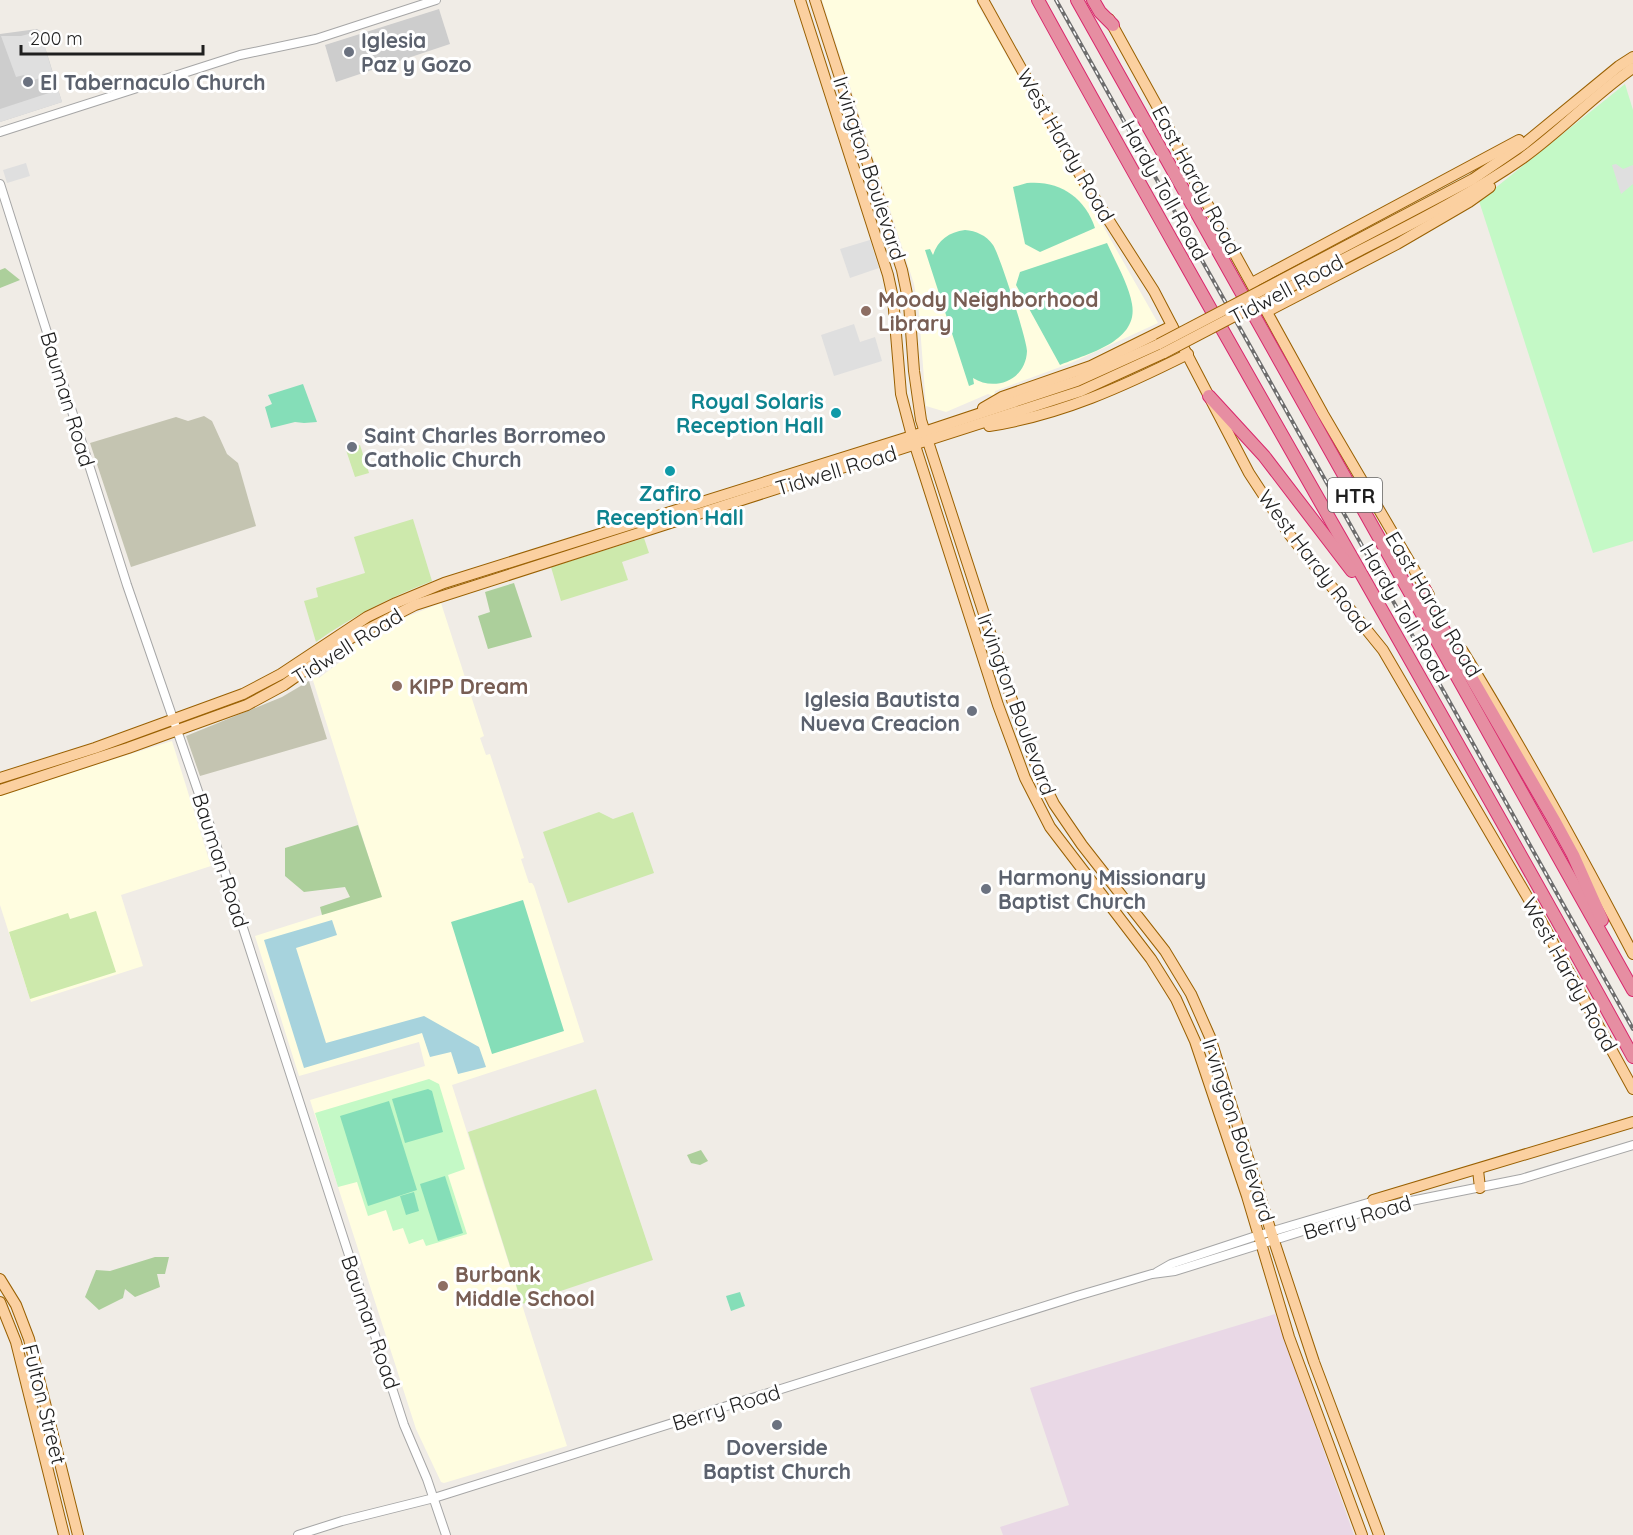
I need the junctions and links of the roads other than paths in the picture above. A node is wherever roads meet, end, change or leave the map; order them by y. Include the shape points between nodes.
1 (436, 0) edge
2 (800, 0) edge
3 (815, 0) edge
4 (983, 0) edge
5 (1038, 0) edge
6 (1077, 0) edge
7 (1092, 0) edge
8 (1099, 0) edge
9 (1113, 25) junction
10 (1633, 57) edge
11 (1633, 68) edge
12 (847, 98) junction
13 (832, 104) junction
14 (1562, 113) junction
15 (0, 132) edge
16 (1524, 157) junction
17 (0, 184) edge
18 (875, 184) junction
19 (861, 189) junction
20 (1308, 271) junction
21 (1268, 275) junction
22 (1252, 284) junction
23 (893, 298) junction
24 (1289, 301) junction
25 (1268, 311) junction
26 (1172, 326) junction
27 (912, 343) junction
28 (1162, 348) junction
29 (1188, 354) junction
30 (1209, 396) junction
31 (960, 425) junction
32 (927, 436) junction
33 (913, 441) junction
34 (956, 526) junction
35 (942, 532) junction
36 (1425, 590) junction
37 (1378, 604) junction
38 (370, 621) junction
39 (314, 650) junction
40 (318, 662) junction
41 (245, 699) junction
42 (175, 726) junction
43 (29, 775) junction
44 (0, 778) edge
45 (0, 790) edge
46 (1633, 954) edge
47 (1633, 988) edge
48 (1633, 1057) edge
49 (1633, 1089) edge
50 (1633, 1122) edge
51 (1633, 1145) edge
52 (1478, 1170) junction
53 (1480, 1188) junction
54 (1423, 1197) junction
55 (1373, 1200) junction
56 (1272, 1236) junction
57 (1260, 1240) junction
58 (0, 1279) edge
59 (0, 1302) edge
60 (1320, 1423) junction
61 (1342, 1436) junction
62 (434, 1498) junction
63 (69, 1501) junction
64 (55, 1504) junction
65 (64, 1535) edge
66 (78, 1535) edge
67 (298, 1535) edge
68 (446, 1535) edge
69 (1362, 1535) edge
70 (1379, 1535) edge

1 - 15 street via 316,39 240,55
2 - 13 main road, Irvington Boulevard
3 - 12 main road, Irvington Boulevard
4 - 26 main road, West Hardy Road via 1083,180
5 - 37 highway, Hardy Toll Road / HTR via 1146,198
6 - 47 highway, Hardy Toll Road / HTR
7 - 9 highway
8 - 9 main road, East Hardy Road
9 - 22 main road, East Hardy Road
10 - 14 main road, Tidwell Road
11 - 16 main road, Tidwell Road
12 - 13 main road
12 - 18 main road, Irvington Boulevard
13 - 19 main road, Irvington Boulevard
14 - 20 main road, Tidwell Road via 1473,179
14 - 21 main road via 1514,143
16 - 20 main road, Tidwell Road via 1476,188
16 - 24 main road via 1469,202
17 - 42 street, Bauman Road
18 - 19 main road
18 - 27 main road, Irvington Boulevard via 902,270
19 - 23 main road, Irvington Boulevard
20 - 28 main road, Tidwell Road, bridge
21 - 22 main road
21 - 24 main road via 1264,285 1269,295
22 - 25 main road, East Hardy Road
23 - 27 main road via 903,335
23 - 33 main road, Irvington Boulevard via 901,394
24 - 25 main road
25 - 36 main road, East Hardy Road
26 - 28 main road
26 - 29 main road, West Hardy Road
27 - 32 main road, Irvington Boulevard via 916,394
28 - 29 main road
28 - 31 main road, Tidwell Road via 1081,391
28 - 31 main road via 1091,366 1002,397
29 - 30 main road, West Hardy Road
30 - 37 highway via 1264,456
30 - 49 main road, West Hardy Road via 1244,463 1289,534 1383,650 1530,900
31 - 32 main road, Tidwell Road
32 - 33 main road, Tidwell Road
32 - 34 main road, Irvington Boulevard
33 - 35 main road, Irvington Boulevard
33 - 38 main road, Tidwell Road via 667,518
34 - 35 main road
34 - 56 main road, Irvington Boulevard via 1039,774 1082,845 1165,951 1191,994 1210,1037
35 - 57 main road, Irvington Boulevard via 998,705 1034,799 1062,844 1151,959 1176,999 1195,1041
36 - 46 main road, East Hardy Road via 1517,740
36 - 47 highway via 1431,608 1572,855
37 - 48 highway, Hardy Toll Road / HTR
38 - 39 main road, Tidwell Road
38 - 40 main road, Tidwell Road
39 - 40 main road
39 - 41 main road, Tidwell Road
40 - 41 main road, Tidwell Road via 285,685
41 - 42 main road, Tidwell Road
42 - 43 main road, Tidwell Road
42 - 62 street, Bauman Road via 404,1425
43 - 44 main road, Tidwell Road
43 - 45 main road, Tidwell Road
50 - 52 main road
51 - 53 street, Berry Road
52 - 53 main road
52 - 55 main road
53 - 54 street, Berry Road
54 - 55 street, Berry Road
54 - 56 street, Berry Road
55 - 56 street, Berry Road
56 - 57 street, Berry Road
56 - 61 main road, Irvington Boulevard
57 - 60 main road, Irvington Boulevard via 1282,1317
57 - 62 street, Berry Road via 1175,1271 1152,1274
58 - 63 main road, Fulton Street via 16,1305 29,1340
59 - 64 main road, Fulton Street via 16,1342
60 - 61 main road via 1334,1427
60 - 69 main road, Irvington Boulevard
61 - 70 main road, Irvington Boulevard
62 - 67 street, Berry Road
62 - 68 street, Bauman Road
63 - 64 main road
63 - 66 main road, Fulton Street
64 - 65 main road, Fulton Street

